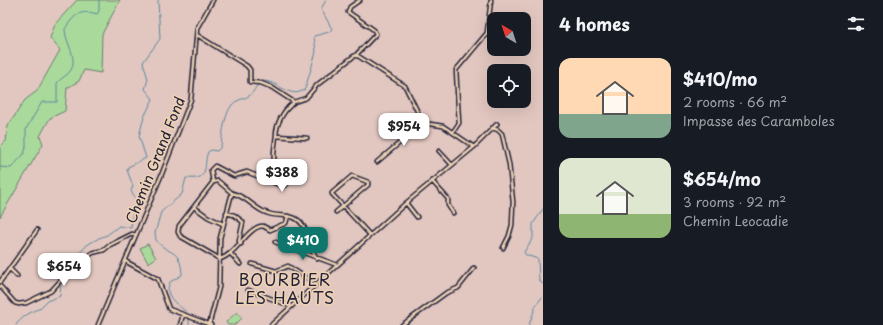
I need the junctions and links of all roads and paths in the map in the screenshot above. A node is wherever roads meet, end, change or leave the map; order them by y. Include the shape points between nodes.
1 (213, 0) edge
2 (360, 0) edge
3 (491, 0) edge
4 (197, 35) junction
5 (355, 56) junction
6 (294, 102) junction
7 (423, 123) junction
8 (498, 124) dead end
9 (492, 128) junction
10 (453, 132) junction
11 (276, 136) junction
12 (306, 138) dead end
13 (474, 147) junction
14 (439, 151) dead end
15 (377, 162) dead end
16 (452, 165) junction
17 (432, 181) junction
18 (213, 182) junction
19 (232, 193) junction
20 (406, 203) junction
21 (343, 206) junction
22 (194, 207) junction
23 (336, 212) dead end
24 (226, 213) junction
25 (453, 213) dead end
26 (288, 216) junction
27 (417, 217) dead end
28 (223, 224) junction
29 (38, 230) dead end
30 (370, 235) junction
31 (136, 236) junction
32 (275, 242) dead end
33 (241, 244) junction
34 (503, 248) dead end
35 (230, 253) junction
36 (220, 259) junction
37 (317, 259) junction
38 (125, 261) junction
39 (240, 264) dead end
40 (252, 264) dead end
41 (337, 265) junction
42 (474, 268) dead end
43 (10, 269) junction
44 (17, 276) dead end
45 (0, 282) edge
46 (316, 284) junction
47 (0, 286) edge
48 (248, 290) dead end
49 (291, 306) junction
50 (183, 315) junction
51 (98, 325) edge
52 (180, 325) edge
53 (210, 325) edge
54 (271, 325) edge
55 (402, 325) edge

1 - 4 street, Chemin Grand Fond via 199,23
2 - 5 street via 348,12 376,34
3 - 10 street via 487,33 456,70 459,123
4 - 6 street via 247,66 250,70 250,82 271,87
4 - 31 street, Chemin Grand Fond via 191,99
5 - 6 street via 317,85 306,98
5 - 7 street via 405,86
6 - 11 street via 284,112
7 - 10 street via 443,126
7 - 15 street
8 - 9 street
9 - 13 street
9 - 34 street via 502,134 513,202 512,225
10 - 13 street
11 - 12 street
11 - 18 street via 275,168 287,177 286,185 282,186 247,172 234,176 215,166 211,170
13 - 16 street
14 - 16 street
16 - 17 street
17 - 20 street
17 - 25 street via 448,199 448,205
18 - 19 street via 218,181
18 - 22 street
19 - 24 street
19 - 26 street via 240,195 267,214
20 - 27 street
20 - 30 street
21 - 21 street via 368,185 369,182 352,176 333,192
21 - 23 street
21 - 30 street
22 - 28 street
22 - 36 street via 179,226 178,232 183,238
24 - 28 street
24 - 33 street via 243,222 239,241
26 - 33 street via 286,223 270,230 263,226 255,228
26 - 37 street via 296,218 303,225
28 - 36 street
29 - 43 street
30 - 41 street
31 - 38 street, Chemin Grand Fond
31 - 47 street via 132,234 104,250 92,253 52,291 26,303 15,303
32 - 37 street
33 - 35 street
35 - 36 street
35 - 39 street
36 - 53 street via 219,292
37 - 41 street
38 - 50 street via 158,279 169,309
38 - 51 street, Chemin Grand Fond
40 - 46 street via 276,271 288,266
41 - 46 street
42 - 55 street via 458,288 446,293
43 - 44 street
43 - 45 street
46 - 49 street
48 - 49 street
49 - 54 street
50 - 52 street
50 - 53 street

